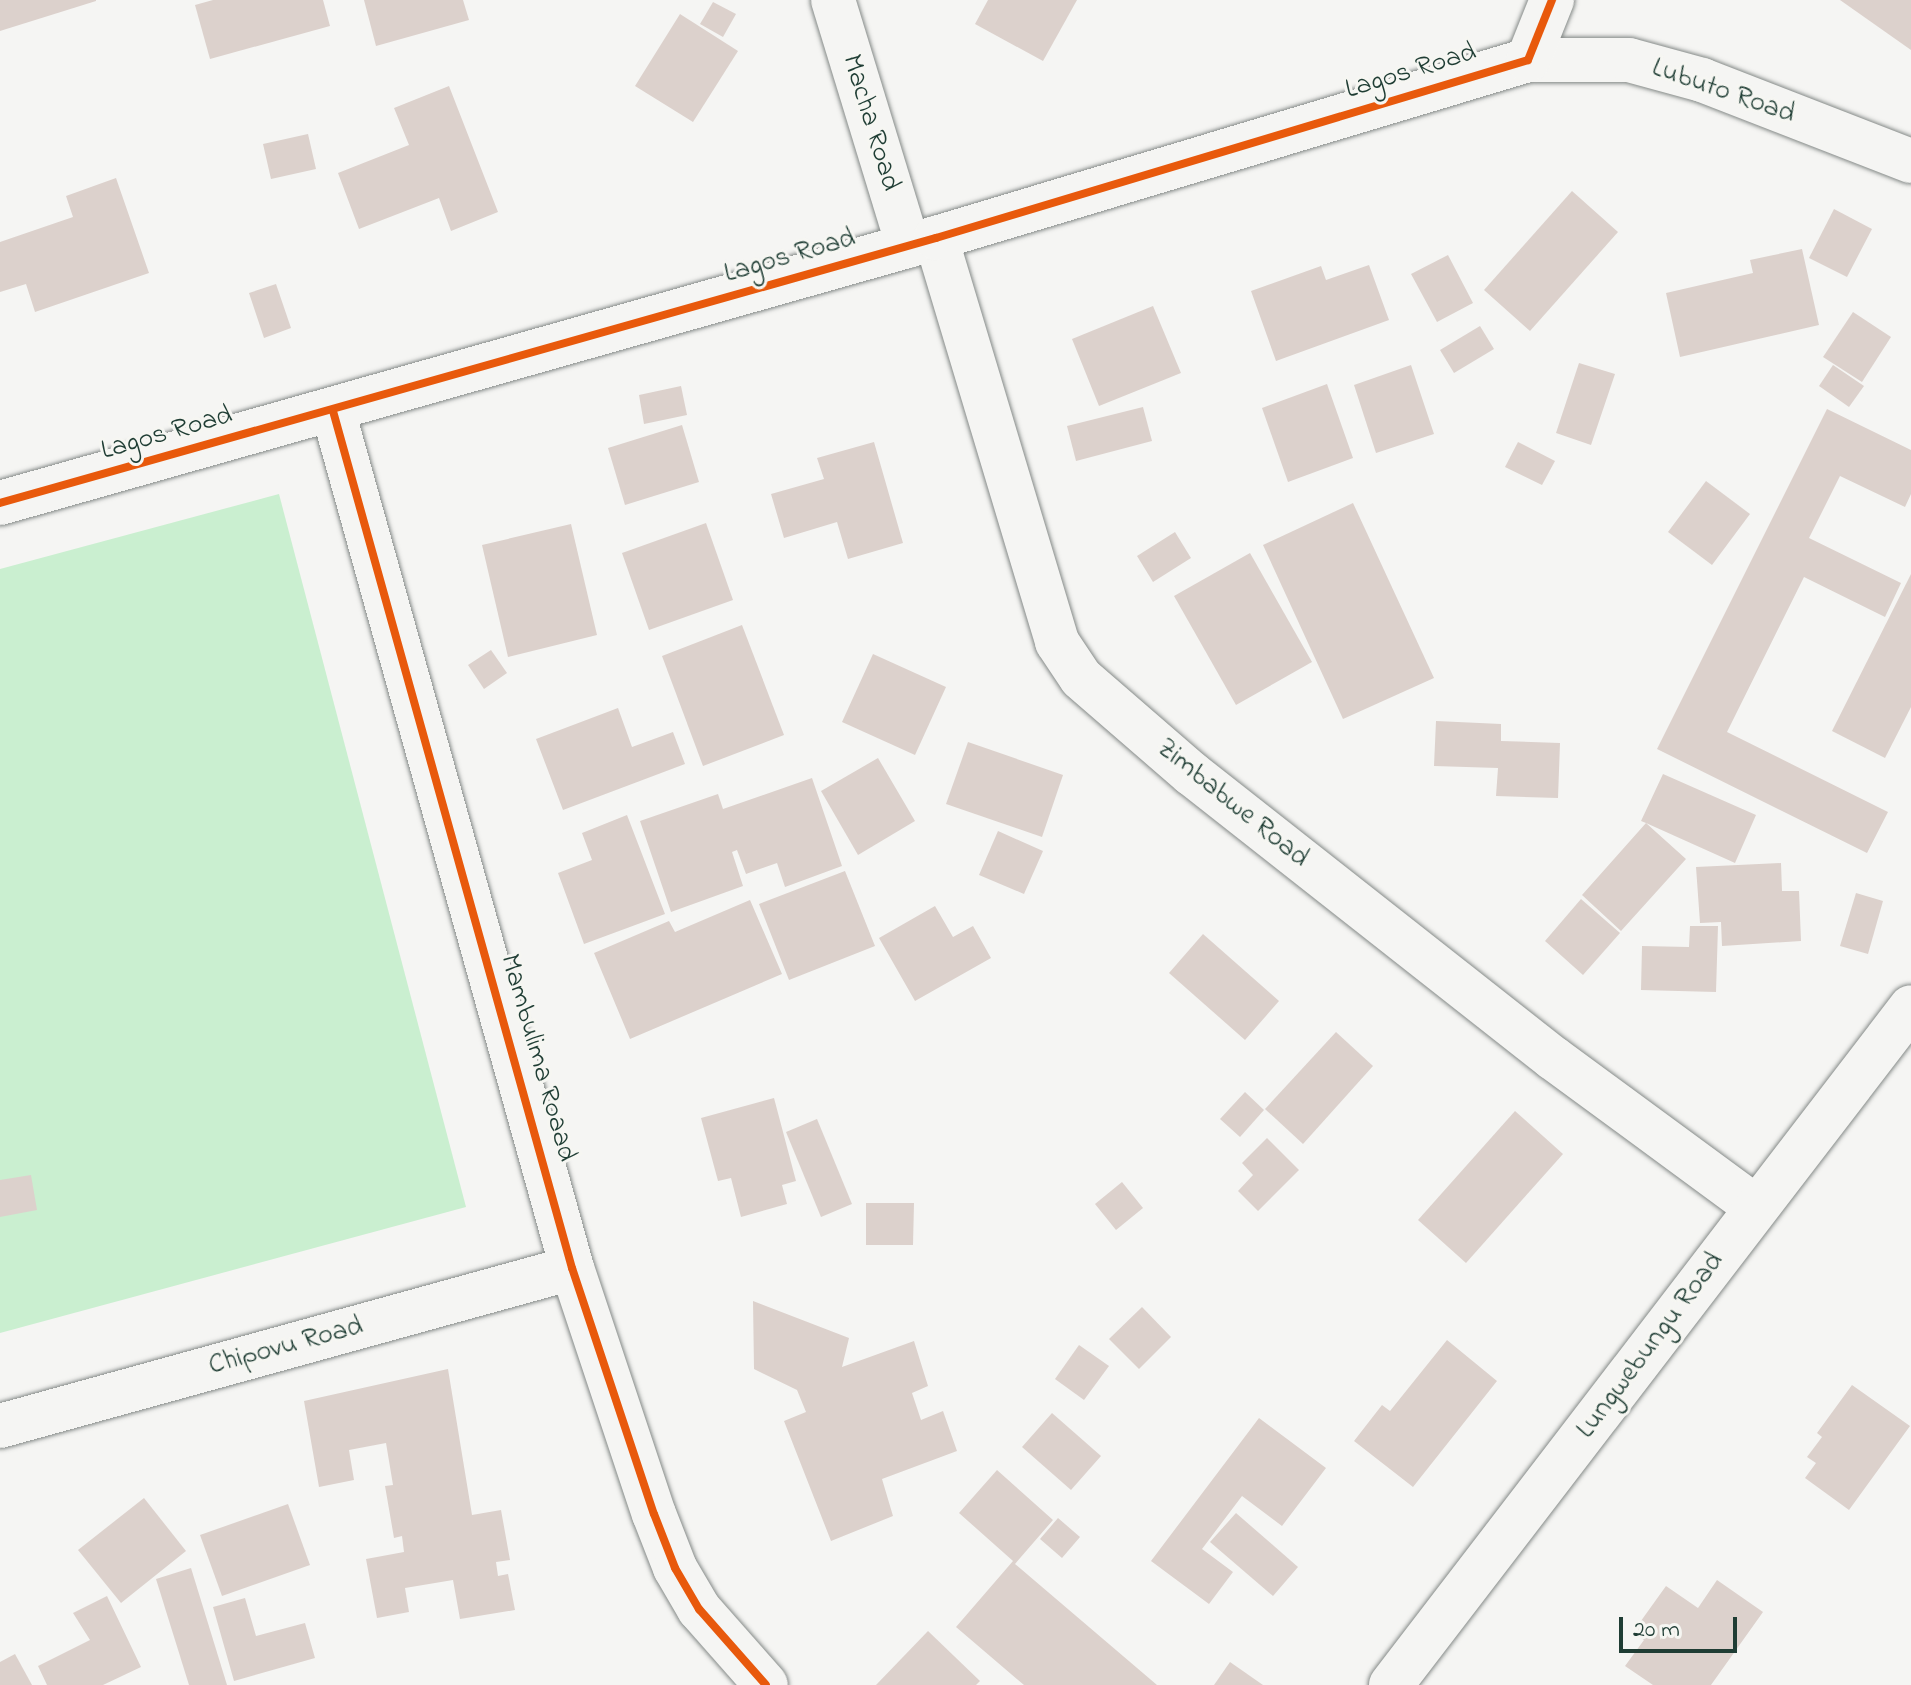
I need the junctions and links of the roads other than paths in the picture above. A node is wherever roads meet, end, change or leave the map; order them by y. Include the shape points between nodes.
1 (833, 0) edge
2 (1552, 0) edge
3 (1528, 60) junction
4 (1911, 161) edge
5 (922, 242) junction
6 (333, 411) junction
7 (0, 503) edge
8 (1911, 1007) edge
9 (1756, 1207) junction
10 (572, 1268) junction
11 (0, 1426) edge
12 (766, 1685) edge
13 (1391, 1685) edge

1 - 5 street, Macha Road
2 - 3 street
3 - 4 street, Lubuto Road via 1629,60 1702,80
3 - 5 street, Lagos Road
5 - 6 street, Lagos Road
5 - 9 street, Zimbabwe Road via 1057,642 1081,678 1192,774 1553,1058
6 - 7 street, Lagos Road
6 - 10 street, Mambulima Roaad
8 - 9 street, Lungwebungu Road
9 - 13 street, Lungwebungu Road
10 - 11 street, Chipovu Road
10 - 12 street, Mambulima Roaad via 675,1568 699,1609

